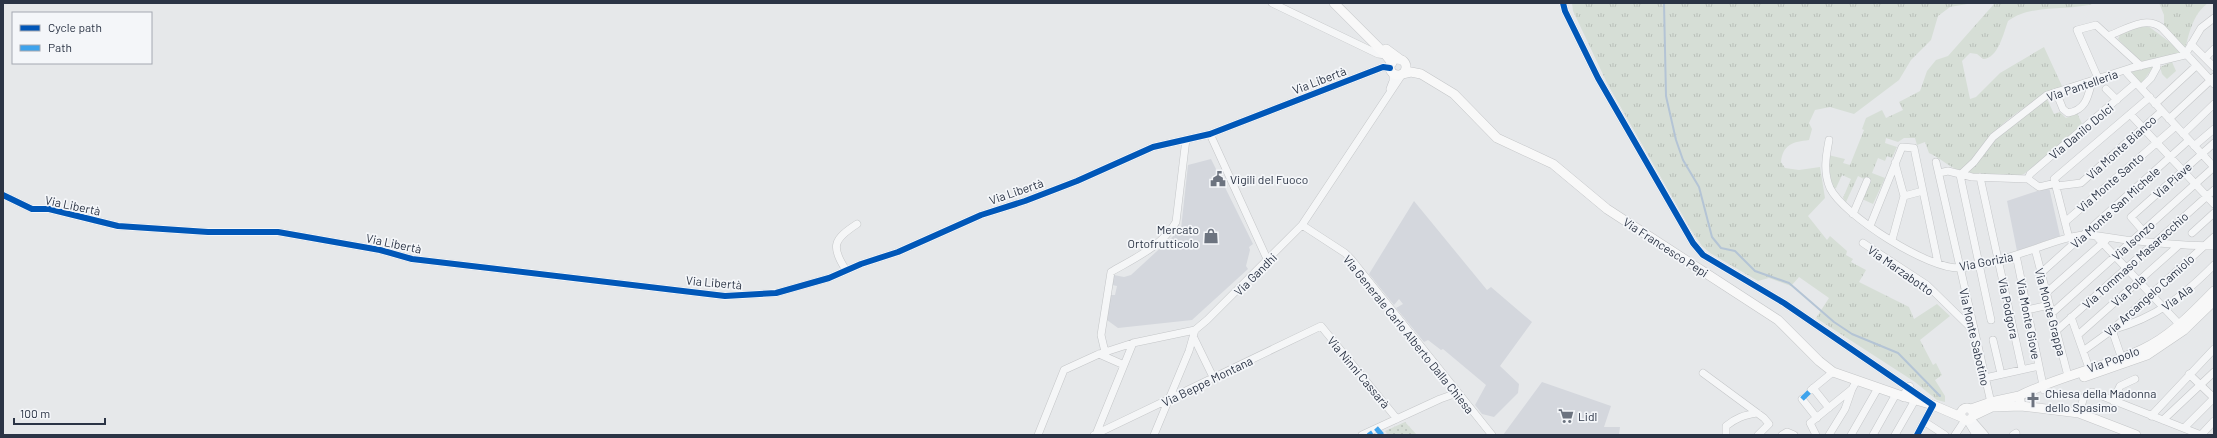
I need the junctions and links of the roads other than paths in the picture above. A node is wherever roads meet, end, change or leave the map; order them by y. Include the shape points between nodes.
1 (1272, 3) edge
2 (1334, 3) edge
3 (1563, 3) edge
4 (2214, 18) edge
5 (1360, 29) junction
6 (2108, 36) junction
7 (1371, 41) junction
8 (2191, 44) junction
9 (1361, 45) junction
10 (2214, 49) edge
11 (1386, 55) junction
12 (2185, 55) junction
13 (2204, 58) junction
14 (1402, 61) junction
15 (2156, 63) junction
16 (2142, 66) junction
17 (2196, 66) junction
18 (2214, 67) edge
19 (1398, 70) junction
20 (2127, 73) dead end
21 (2095, 80) junction
22 (2213, 80) edge
23 (1441, 85) junction
24 (2138, 86) junction
25 (2106, 89) dead end
26 (2056, 92) junction
27 (1386, 98) junction
28 (2150, 98) junction
29 (2117, 100) junction
30 (2155, 104) junction
31 (2214, 104) edge
32 (2162, 111) junction
33 (2130, 114) junction
34 (2169, 119) junction
35 (2176, 126) junction
36 (2143, 128) junction
37 (2214, 129) edge
38 (1210, 134) junction
39 (2183, 134) junction
40 (1186, 139) junction
41 (1829, 140) dead end
42 (2189, 140) junction
43 (2156, 142) junction
44 (2214, 143) edge
45 (2194, 146) junction
46 (2201, 154) junction
47 (2170, 157) junction
48 (1936, 162) dead end
49 (1895, 163) junction
50 (2214, 167) edge
51 (2183, 171) junction
52 (1939, 173) junction
53 (1960, 174) junction
54 (1980, 177) junction
55 (2028, 179) junction
56 (1867, 181) dead end
57 (2056, 184) junction
58 (2195, 184) junction
59 (2214, 190) edge
60 (1923, 191) junction
61 (3, 195) edge
62 (1904, 196) junction
63 (2207, 196) junction
64 (2214, 204) edge
65 (2214, 213) edge
66 (1853, 214) junction
67 (2065, 222) junction
68 (857, 224) dead end
69 (1302, 225) junction
70 (1870, 226) junction
71 (2143, 231) junction
72 (2192, 233) dead end
73 (2083, 235) junction
74 (2214, 237) edge
75 (2069, 238) junction
76 (1892, 240) junction
77 (2105, 240) junction
78 (2132, 240) junction
79 (1863, 243) dead end
80 (2155, 243) junction
81 (2179, 245) junction
82 (2205, 246) junction
83 (2214, 246) edge
84 (2035, 249) junction
85 (2016, 255) junction
86 (2115, 256) junction
87 (1998, 260) junction
88 (1268, 261) junction
89 (1938, 263) junction
90 (1978, 264) junction
91 (2214, 265) edge
92 (1960, 268) junction
93 (2126, 268) junction
94 (846, 270) junction
95 (2041, 273) junction
96 (2139, 281) junction
97 (2214, 291) edge
98 (2046, 293) junction
99 (2151, 294) junction
100 (2214, 301) edge
101 (2049, 305) junction
102 (2165, 308) junction
103 (2027, 310) junction
104 (2051, 314) junction
105 (2071, 317) junction
106 (1991, 320) dead end
107 (2180, 325) junction
108 (1321, 326) joint
109 (2112, 330) junction
110 (1974, 331) junction
111 (2056, 331) junction
112 (1195, 334) junction
113 (2078, 335) junction
114 (1993, 340) dead end
115 (1133, 343) junction
116 (2214, 349) edge
117 (2083, 351) junction
118 (1102, 353) junction
119 (2122, 360) junction
120 (1124, 365) junction
121 (2039, 366) junction
122 (2089, 368) junction
123 (2022, 370) junction
124 (1833, 372) junction
125 (2214, 372) edge
126 (1703, 373) dead end
127 (2001, 374) junction
128 (2189, 374) junction
129 (2068, 376) junction
130 (1213, 377) junction
131 (1985, 378) junction
132 (1857, 380) junction
133 (2135, 380) dead end
134 (2201, 385) junction
135 (1909, 387) junction
136 (2043, 387) junction
137 (1878, 388) junction
138 (1852, 389) junction
139 (1457, 394) junction
140 (1900, 395) junction
141 (2019, 396) junction
142 (2214, 398) edge
143 (1169, 399) junction
144 (1802, 399) dead end
145 (1915, 400) junction
146 (1990, 401) junction
147 (2113, 401) junction
148 (1933, 405) junction
149 (2021, 406) junction
150 (1829, 408) junction
151 (1758, 413) junction
152 (2079, 413) junction
153 (2151, 416) junction
154 (1967, 417) junction
155 (1397, 418) junction
156 (1817, 418) junction
157 (2163, 420) junction
158 (2214, 421) edge
159 (1925, 422) junction
160 (2184, 428) junction
161 (1095, 434) edge
162 (1038, 435) edge
163 (1154, 435) edge
164 (1362, 435) edge
165 (1492, 435) edge
166 (1726, 435) edge
167 (1758, 435) edge
168 (1782, 435) edge
169 (1794, 435) edge
170 (1816, 435) edge
171 (1829, 435) edge
172 (1851, 435) edge
173 (1873, 435) edge
174 (1895, 435) edge
175 (1917, 435) edge
176 (1945, 435) edge
177 (1956, 435) edge
178 (1976, 435) edge
179 (1985, 435) edge
180 (2136, 435) edge
181 (2201, 435) edge

1 - 9 street
2 - 5 main road
3 - 135 street via 1598,78 1703,255 1784,303
4 - 8 street via 2201,28
5 - 7 main road
5 - 14 main road
6 - 12 street via 2125,28 2148,22 2155,23
6 - 16 street
6 - 21 street via 2096,25 2077,30
7 - 9 street via 1369,45
7 - 11 main road
8 - 12 street
8 - 13 street
9 - 11 street
10 - 13 street
11 - 19 main road
12 - 15 street, Via Pantelleria
12 - 17 street
13 - 18 street
14 - 19 main road via 1405,65
14 - 23 main road via 1428,73
15 - 16 street, Via Pantelleria
15 - 24 street, Via Danilo Dolci via 2157,67 2150,78
16 - 21 street, Via Pantelleria
17 - 22 street
17 - 30 street
19 - 23 main road via 1421,74
19 - 27 street
19 - 27 street
19 - 38 street, Via Libertà via 1383,67
20 - 24 street
21 - 26 street, Via Pantelleria
21 - 26 street via 2085,104 2074,112 2068,113 2063,109
22 - 34 street
23 - 124 main road, Via Francesco Pepi via 1467,105 1497,138 1553,164 1607,209 1778,320
24 - 28 street
24 - 29 street, Via Danilo Dolci
25 - 29 street
26 - 53 street, Via Pantelleria via 2047,94 1993,137 1974,162
27 - 69 street, Via Gandhi
28 - 30 street
28 - 33 street
29 - 55 street, Via Danilo Dolci via 2030,174
30 - 32 street
31 - 39 street
32 - 34 street
32 - 36 street, Via Monte Bianco
33 - 36 street
33 - 57 street via 2057,176 2054,179
34 - 35 street
35 - 39 street
35 - 43 street, Via Monte Santo
36 - 43 street
36 - 57 street, Via Monte Bianco via 2081,183
37 - 45 street
38 - 40 street, Via Libertà
38 - 88 street
39 - 42 street
40 - 94 street, Via Libertà via 1153,147 1077,181 1025,201 981,214 898,252
40 - 118 street via 1176,222 1171,231 1155,246 1111,272 1101,335
41 - 66 street, Via Gorizia via 1826,178 1835,197
42 - 45 street
42 - 47 street, Via Monte San Michele
43 - 47 street
43 - 67 street, Via Monte Santo
44 - 46 street, Via Piave
45 - 46 street
46 - 50 street
46 - 51 street, Via Piave
47 - 51 street
47 - 73 street, Via Monte San Michele
48 - 52 street, Via Monte Sabotino
49 - 60 street via 1902,147 1914,148
49 - 62 street
49 - 70 street
50 - 58 street, Via Isonzo
51 - 58 street
51 - 71 street, Via Piave via 2131,218
52 - 53 street, Via Monte Bianco via 1948,171
52 - 92 street, Via Monte Sabotino
53 - 54 street, Via Monte Bianco
53 - 90 street
54 - 55 street, Via Monte Bianco
54 - 87 street, Via Podgora
55 - 57 street, Via Monte Bianco via 2034,186 2039,187
56 - 66 street
57 - 67 street
58 - 63 street
58 - 71 street, Via Isonzo
59 - 63 street, Via Tommaso Masaracchio
60 - 62 street
60 - 89 street
61 - 94 street, Via Libertà via 32,209 49,209 118,226 208,232 278,232 380,250 412,259 725,296 776,293 799,288
62 - 76 street
63 - 64 street
63 - 80 street, Via Tommaso Masaracchio
65 - 72 street
66 - 70 street, Via Gorizia
67 - 75 street
68 - 94 street via 840,235 836,242 839,258
69 - 88 street, Via Gandhi
69 - 139 street, Via Generale Carlo Alberto Dalla Chiesa via 1345,253
70 - 76 street, Via Gorizia
71 - 78 street, Via Isonzo
73 - 75 street, Via Gorizia
73 - 77 street, Via Gorizia
73 - 95 street, Via Monte San Michele
74 - 82 street, Via Arcangelo Camiolo
75 - 84 street, Via Gorizia
76 - 89 street, Via Gorizia via 1918,257
77 - 78 street
77 - 86 street
77 - 98 street
78 - 80 street
78 - 86 street, Via Isonzo
79 - 110 street, Via Marzabotto via 1927,285
80 - 81 street
80 - 93 street, Via Tommaso Masaracchio
81 - 82 street
81 - 96 street, Via Pola
82 - 83 street
82 - 99 street, Via Arcangelo Camiolo
84 - 85 street, Via Gorizia
84 - 95 street, Via Monte Grappa
85 - 87 street, Via Gorizia
85 - 103 street, Via Monte Giove
86 - 93 street
86 - 104 street, Via Isonzo
87 - 90 street, Via Gorizia
87 - 123 street, Via Podgora
88 - 112 street, Via Gandhi
89 - 92 street, Via Gorizia
90 - 92 street, Via Gorizia
90 - 106 street
91 - 102 street, Via Ala
92 - 110 street, Via Monte Sabotino
93 - 96 street
93 - 105 street, Via Tommaso Masaracchio
95 - 98 street, Via Monte Grappa
96 - 99 street
96 - 113 street, Via Pola
97 - 107 main road, Via Popolo
98 - 101 street, Via Monte Grappa
99 - 102 street
99 - 109 street, Via Arcangelo Camiolo
100 - 119 main road, Via Popolo via 2184,330 2147,355
101 - 103 street
101 - 104 street, Via Monte Grappa
102 - 107 street
102 - 109 street, Via Ala
103 - 121 street, Via Monte Giove
104 - 111 street, Via Monte Grappa
105 - 111 street, Via Tommaso Masaracchio
105 - 113 street
107 - 119 main road, Via Popolo
108 - 130 street, Via Beppe Montana
108 - 155 street, Via Ninni Cassarà
109 - 117 street, Via Arcangelo Camiolo
109 - 119 street
110 - 131 street, Via Monte Sabotino
111 - 129 street, Via Monte Grappa
112 - 115 street
112 - 130 street
112 - 143 street
113 - 117 street
114 - 127 street
115 - 118 street
115 - 120 street
116 - 128 street
117 - 122 street
118 - 120 street
118 - 162 street via 1064,370
119 - 122 main road, Via Popolo
119 - 136 main road, Via Popolo
120 - 161 street
121 - 123 street
121 - 136 street, Via Monte Giove
122 - 129 main road, Via Popolo
123 - 127 street
124 - 132 main road, Via Francesco Pepi
124 - 150 street via 1812,389
125 - 134 street
126 - 151 street
127 - 131 street
128 - 134 street
128 - 153 street
129 - 136 main road, Via Popolo
130 - 143 street, Via Beppe Montana
131 - 146 street, Via Monte Sabotino
132 - 137 main road, Via Francesco Pepi
132 - 138 street
133 - 147 street via 2120,386
134 - 142 street
134 - 157 street
135 - 140 main road
135 - 148 street
136 - 141 main road
137 - 140 main road, Via Francesco Pepi
137 - 172 street
138 - 150 street
138 - 171 street via 1845,409
139 - 155 street via 1440,398
139 - 165 street, Via Generale Carlo Alberto Dalla Chiesa
140 - 145 main road, Via Francesco Pepi
140 - 173 street
141 - 146 main road
141 - 149 main road
142 - 160 street
143 - 161 street, Via Beppe Montana
143 - 163 street
144 - 156 street
145 - 148 main road, Via Francesco Pepi
145 - 174 street
146 - 149 main road
146 - 154 main road
147 - 152 street via 2092,392 2084,397
147 - 153 street
148 - 154 main road, Via Francesco Pepi
148 - 159 street
149 - 152 main road
150 - 156 street
151 - 166 street via 1734,420 1726,426
151 - 167 street via 1769,424
152 - 180 main road
153 - 157 street
154 - 177 street
154 - 178 street
154 - 179 street
155 - 164 street
156 - 170 street via 1810,423
157 - 160 street
158 - 181 street
159 - 175 street
159 - 176 street
160 - 181 street
168 - 169 street via 1787,432

